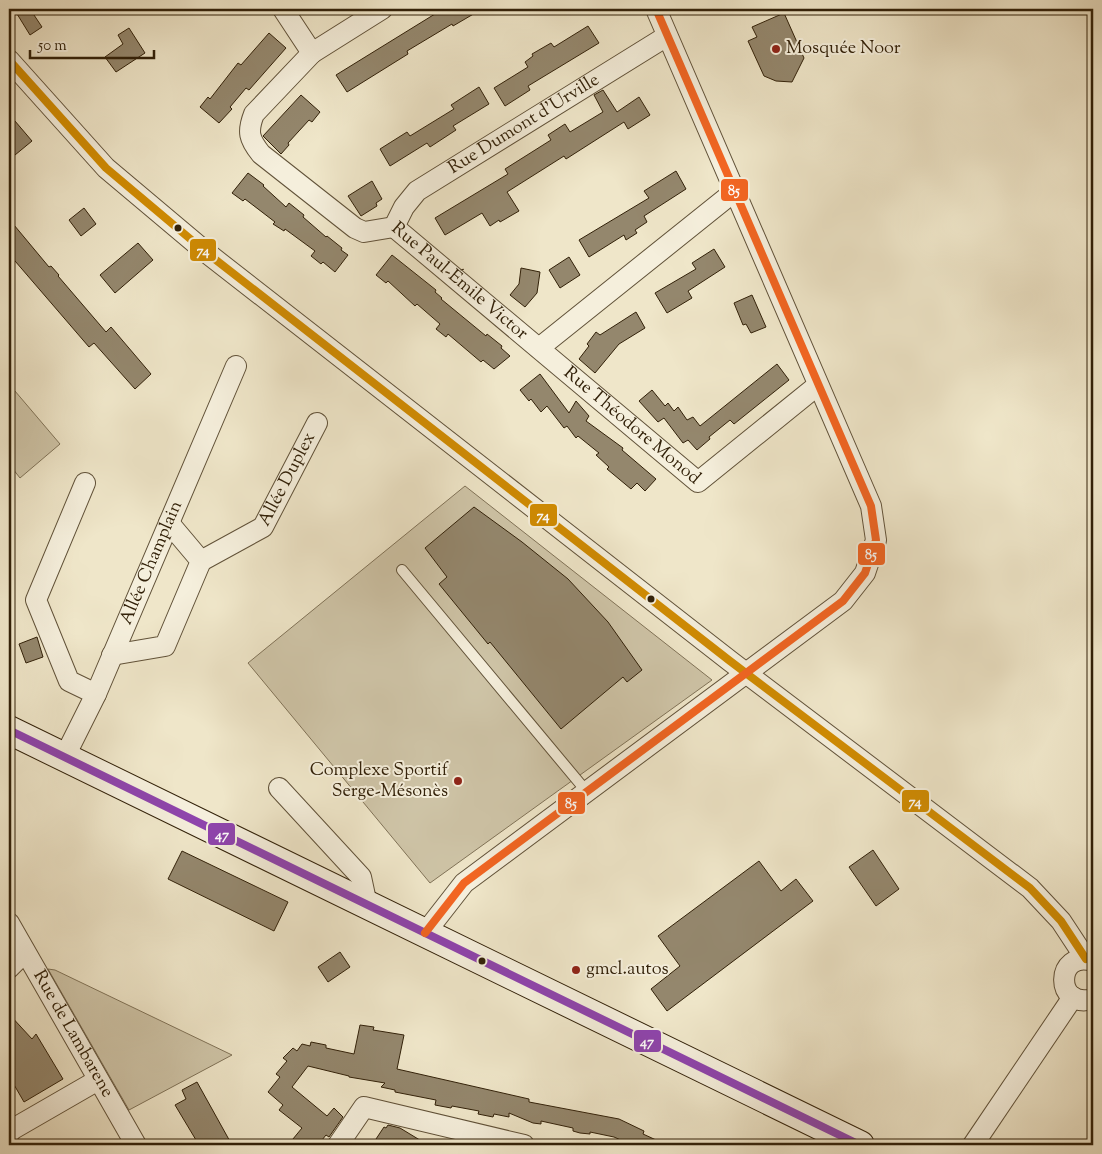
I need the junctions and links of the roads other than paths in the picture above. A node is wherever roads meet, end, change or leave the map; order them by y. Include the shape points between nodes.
1 (284, 9) edge
2 (382, 9) edge
3 (656, 9) edge
4 (667, 36) junction
5 (312, 53) junction
6 (9, 60) edge
7 (735, 191) junction
8 (394, 227) junction
9 (539, 348) junction
10 (236, 366) dead end
11 (818, 385) junction
12 (317, 423) dead end
13 (85, 483) dead end
14 (169, 523) junction
15 (201, 560) junction
16 (402, 570) dead end
17 (112, 656) junction
18 (747, 673) junction
19 (96, 694) junction
20 (9, 730) edge
21 (64, 758) junction
22 (279, 788) dead end
23 (587, 792) junction
24 (367, 905) junction
25 (11, 932) edge
26 (425, 933) junction
27 (26, 955) junction
28 (1090, 960) edge
29 (9, 968) edge
30 (1073, 997) junction
31 (1093, 999) edge
32 (98, 1080) junction
33 (9, 1133) edge
34 (825, 1138) edge
35 (136, 1145) edge
36 (338, 1145) edge
37 (524, 1145) edge
38 (860, 1145) edge
39 (973, 1145) edge

1 - 5 street
2 - 5 street
3 - 4 street
4 - 7 street
4 - 8 street, Rue Dumont d'Urville via 417,191
5 - 8 street, Rue Paul-Émile Victor via 254,114 249,126 251,142 261,154 355,228 364,232
6 - 18 street via 106,168 207,253
7 - 9 street
7 - 11 street
8 - 9 street, Rue Paul-Émile Victor
9 - 11 street, Rue Théodore Monod via 698,482
10 - 14 street, Allée Champlain
11 - 18 street via 871,506 876,540 865,573 843,601
12 - 15 street, Allée Duplex via 263,527
13 - 19 street via 36,600 69,681
14 - 15 street
14 - 17 street, Allée Champlain
15 - 17 street via 165,646
16 - 23 lane
17 - 19 street, Allée Champlain
18 - 23 street
18 - 28 street via 1030,888 1061,920
19 - 21 street, Allée Champlain
20 - 21 street
21 - 24 street
22 - 24 street via 361,877
23 - 26 street via 464,883
24 - 26 street
25 - 27 street, Rue de Lambarene
26 - 34 street
27 - 29 street
27 - 32 street, Rue de Lambarene
28 - 30 street via 1073,962 1065,973 1065,986
30 - 31 street via 1086,1001
30 - 39 street
32 - 33 street
32 - 35 street, Rue de Lambarene
34 - 38 street
36 - 37 street via 364,1107

